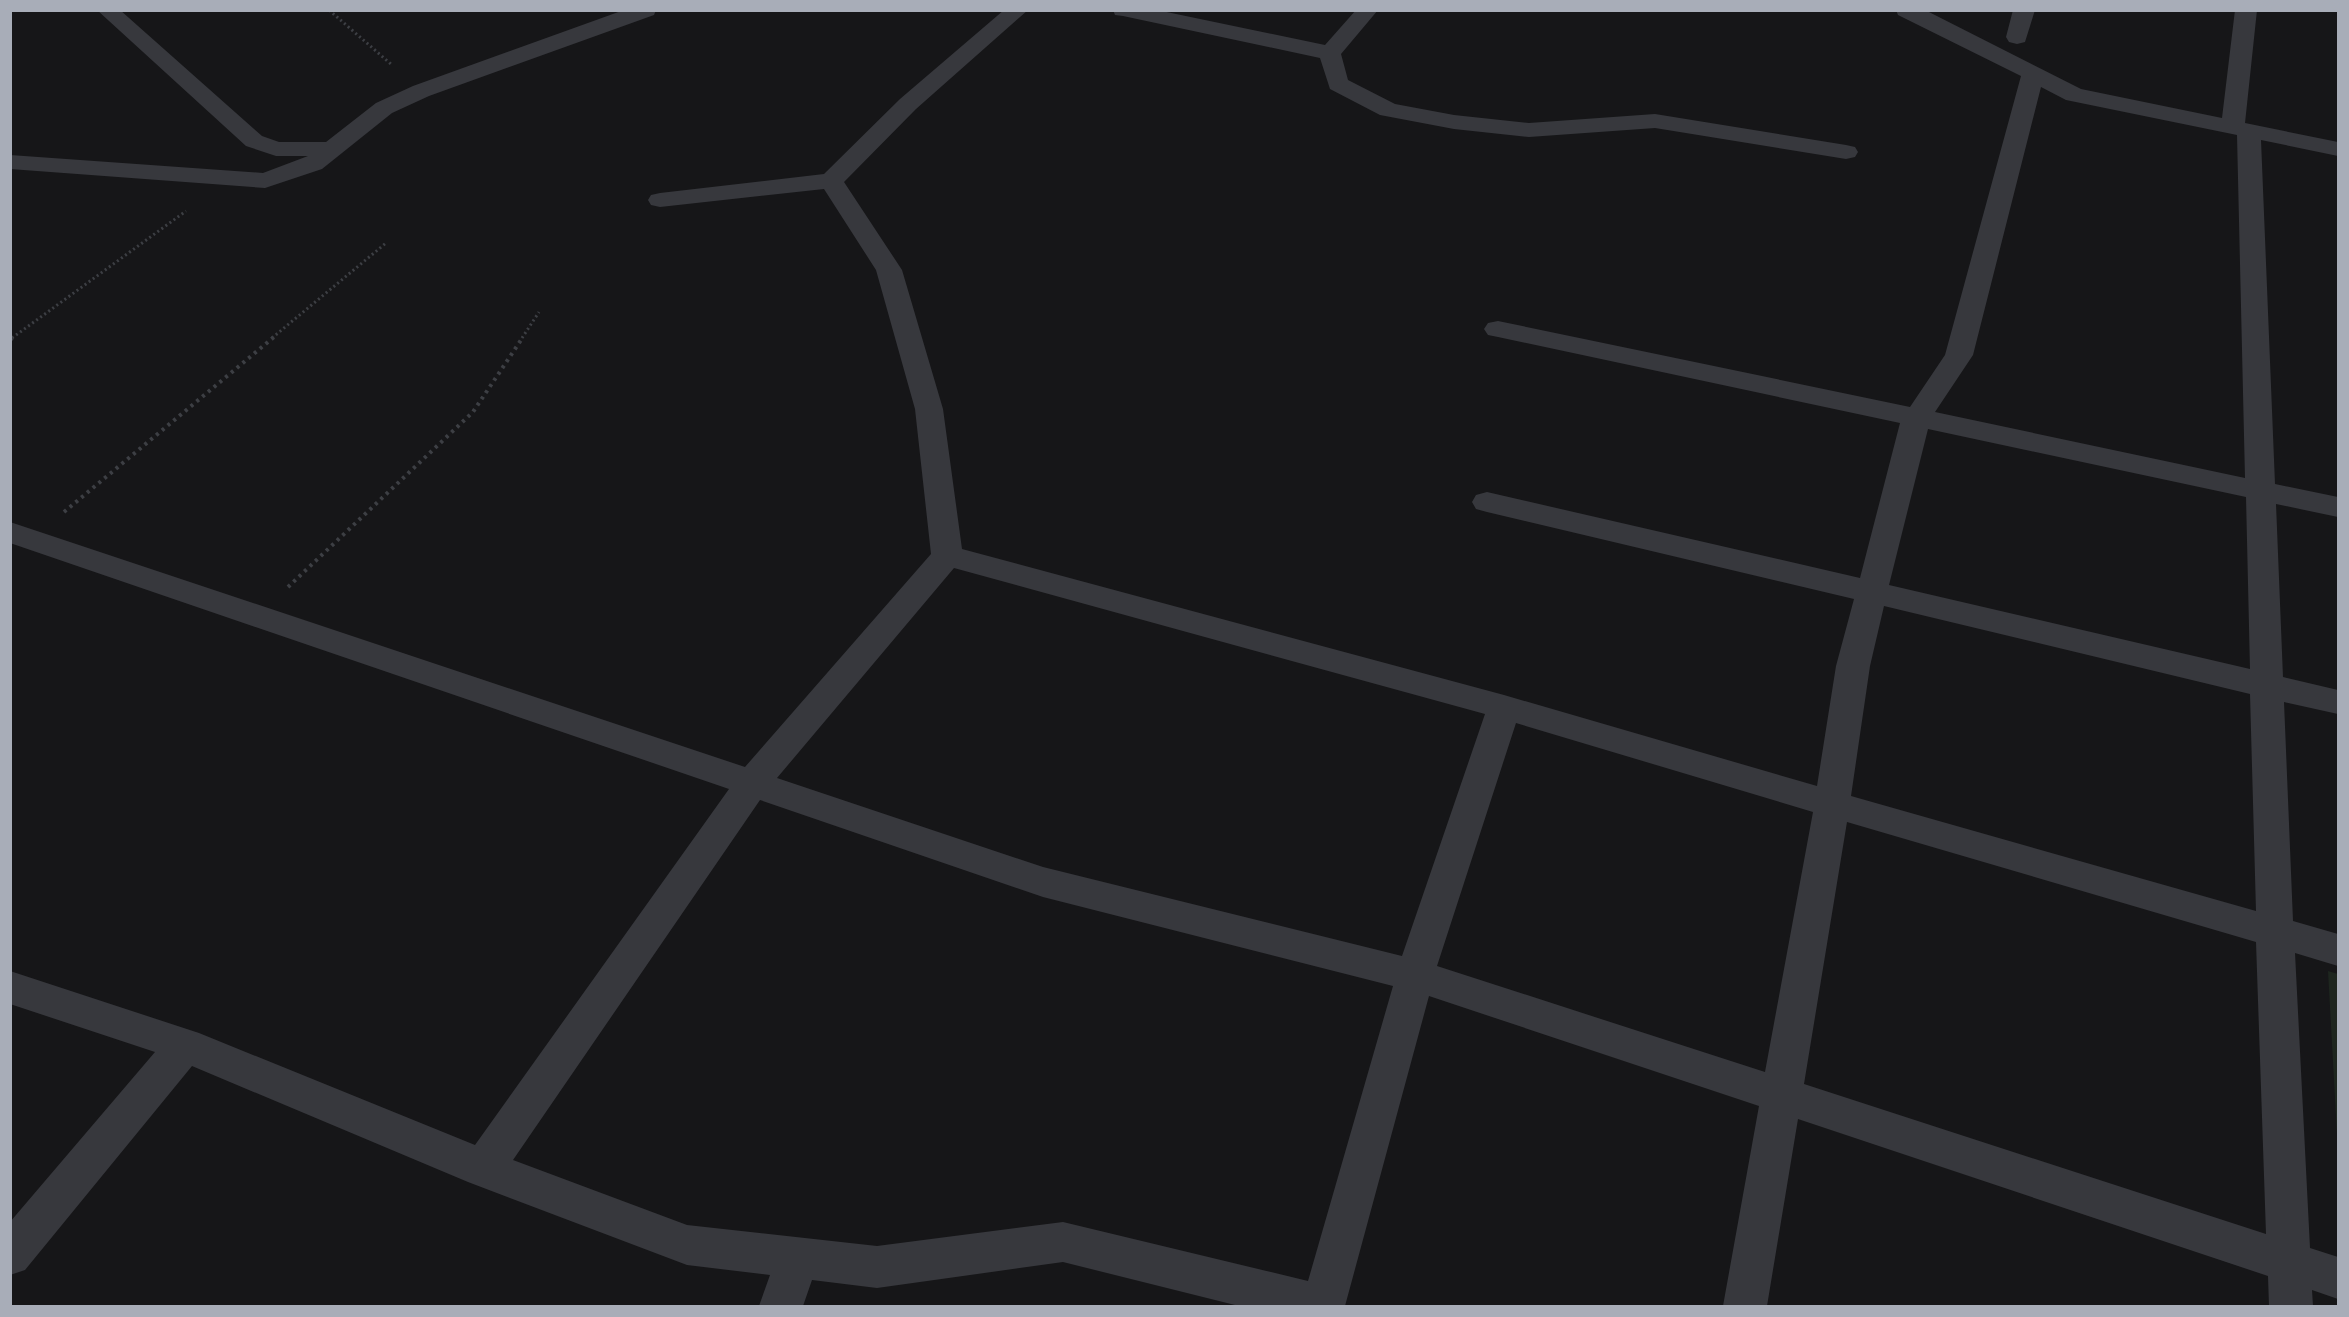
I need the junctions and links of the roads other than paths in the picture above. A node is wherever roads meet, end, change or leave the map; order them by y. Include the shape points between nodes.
1 (107, 10) edge
2 (576, 10) edge
3 (646, 10) edge
4 (1018, 10) edge
5 (1124, 10) edge
6 (1368, 10) edge
7 (1906, 10) edge
8 (2025, 10) edge
9 (2246, 10) edge
10 (600, 29) junction
11 (2017, 37) dead end
12 (1330, 53) junction
13 (2033, 73) junction
14 (2241, 131) junction
15 (333, 149) junction
16 (2338, 149) edge
17 (1846, 152) dead end
18 (10, 162) edge
19 (831, 181) junction
20 (660, 200) dead end
21 (1498, 329) dead end
22 (1917, 418) junction
23 (2260, 490) junction
24 (1487, 502) dead end
25 (2338, 507) edge
26 (21, 536) edge
27 (947, 556) junction
28 (1872, 593) junction
29 (2267, 685) junction
30 (2338, 702) edge
31 (1504, 707) junction
32 (751, 785) junction
33 (1832, 804) junction
34 (2275, 933) junction
35 (2338, 950) edge
36 (1415, 975) junction
37 (10, 987) edge
38 (185, 1045) junction
39 (1781, 1095) junction
40 (483, 1168) junction
41 (10, 1256) edge
42 (798, 1257) junction
43 (2289, 1263) junction
44 (2338, 1278) edge
45 (780, 1306) edge
46 (1323, 1306) edge
47 (1745, 1306) edge
48 (2291, 1306) edge

1 - 15 street via 254,141 276,149
2 - 10 street
3 - 10 street
4 - 19 street via 908,104
5 - 12 street
6 - 12 street
7 - 13 street
8 - 11 street
9 - 14 street
10 - 15 street via 421,91 384,108
12 - 17 street via 1338,84 1388,111 1529,130 1655,121
13 - 14 street via 2074,95
13 - 22 street via 1959,355
14 - 16 street
14 - 23 street
15 - 18 street via 314,164 265,181
19 - 20 street
19 - 27 street via 889,270 929,409
21 - 22 street
22 - 23 street
22 - 28 street
23 - 25 street
23 - 29 street
24 - 28 street
26 - 32 street
27 - 31 street
27 - 32 street
28 - 29 street
28 - 33 street via 1853,666
29 - 30 street
29 - 34 street
31 - 33 street
31 - 36 street
32 - 36 street via 1043,882
32 - 40 street
33 - 34 street
33 - 39 street
34 - 35 street
34 - 43 street
36 - 39 street
36 - 46 street
37 - 38 street
38 - 40 street
38 - 41 street
39 - 43 street
39 - 47 street
40 - 42 street via 687,1245
42 - 45 street
42 - 46 street via 877,1267 1063,1242
43 - 44 street
43 - 48 street

